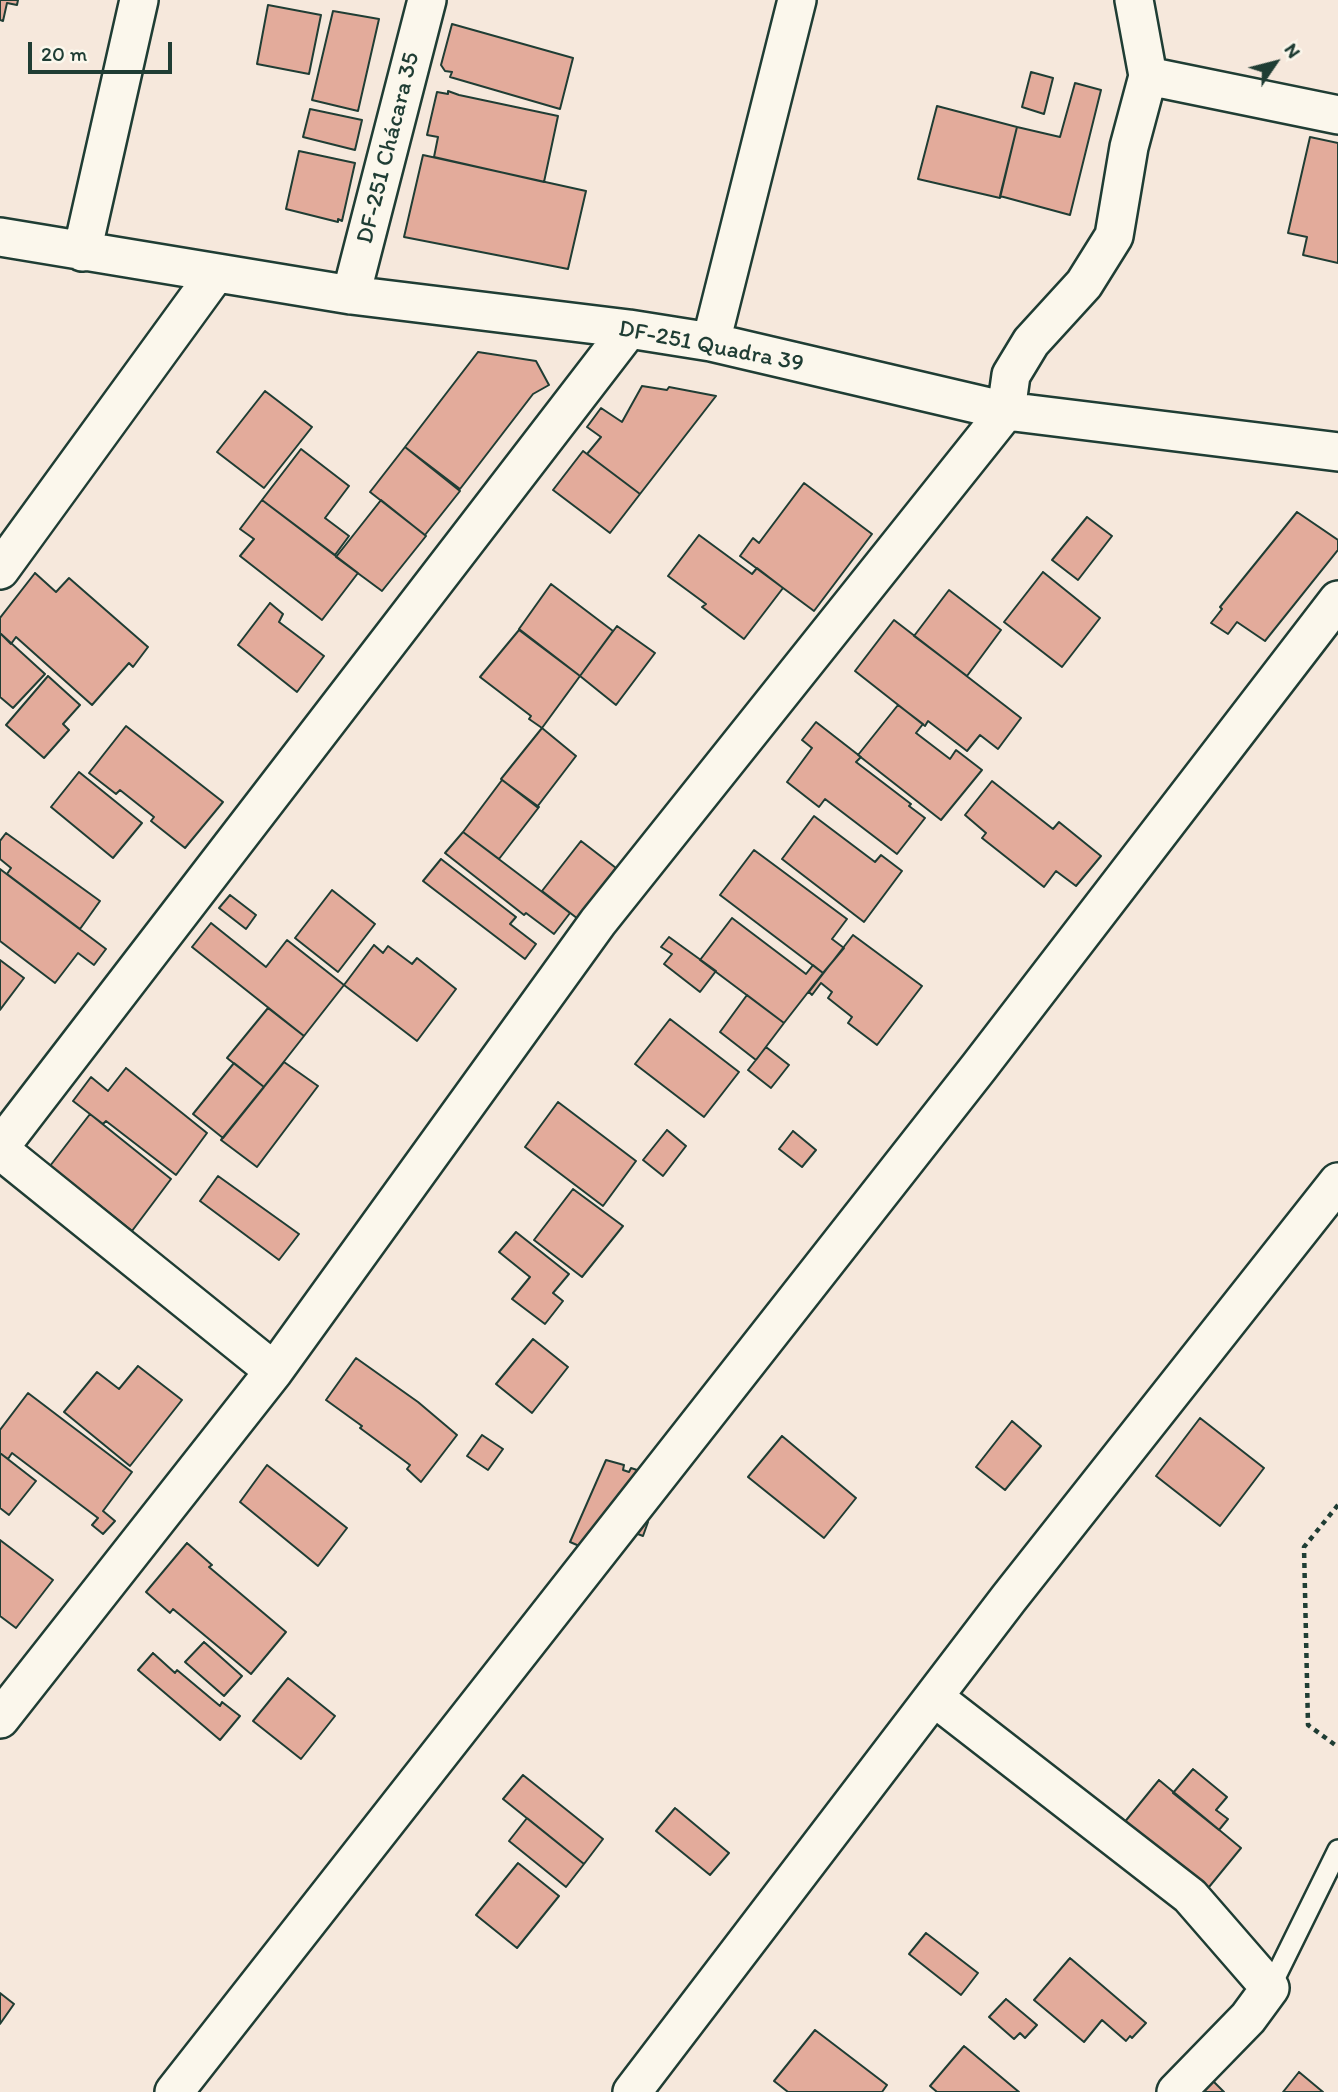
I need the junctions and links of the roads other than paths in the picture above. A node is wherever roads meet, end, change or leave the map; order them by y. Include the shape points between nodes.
1 (139, 0) edge
2 (427, 0) edge
3 (797, 0) edge
4 (1134, 0) edge
5 (1148, 76) junction
6 (1338, 115) edge
7 (0, 237) edge
8 (82, 252) junction
9 (216, 273) junction
10 (351, 295) junction
11 (629, 330) junction
12 (711, 342) junction
13 (1006, 411) junction
14 (1338, 452) edge
15 (4, 561) edge
16 (1338, 600) edge
17 (0, 1149) edge
18 (1338, 1182) edge
19 (274, 1371) junction
20 (935, 1698) junction
21 (0, 1719) edge
22 (1338, 1850) edge
23 (1270, 1988) junction
24 (174, 2092) edge
25 (632, 2092) edge
26 (1176, 2092) edge

1 - 8 street
2 - 10 street, DF-251 Chácara 35
3 - 12 street
4 - 5 street
5 - 6 street
5 - 13 street via 1129,147 1114,236 1084,284 1031,342 1011,375
7 - 8 street, DF-251 Quadra 39
8 - 9 street, DF-251 Quadra 39
9 - 10 street, DF-251 Quadra 39
9 - 15 street
10 - 11 street, DF-251 Quadra 39
11 - 12 street, DF-251 Quadra 39
11 - 17 street
12 - 13 street, DF-251 Quadra 39
13 - 14 street, DF-251 Quadra 39
13 - 19 street via 598,922
16 - 24 street via 979,1067
17 - 19 street
18 - 20 street
19 - 21 street
20 - 23 street via 1190,1896
20 - 25 street
22 - 23 lane
23 - 26 street via 1248,2018

